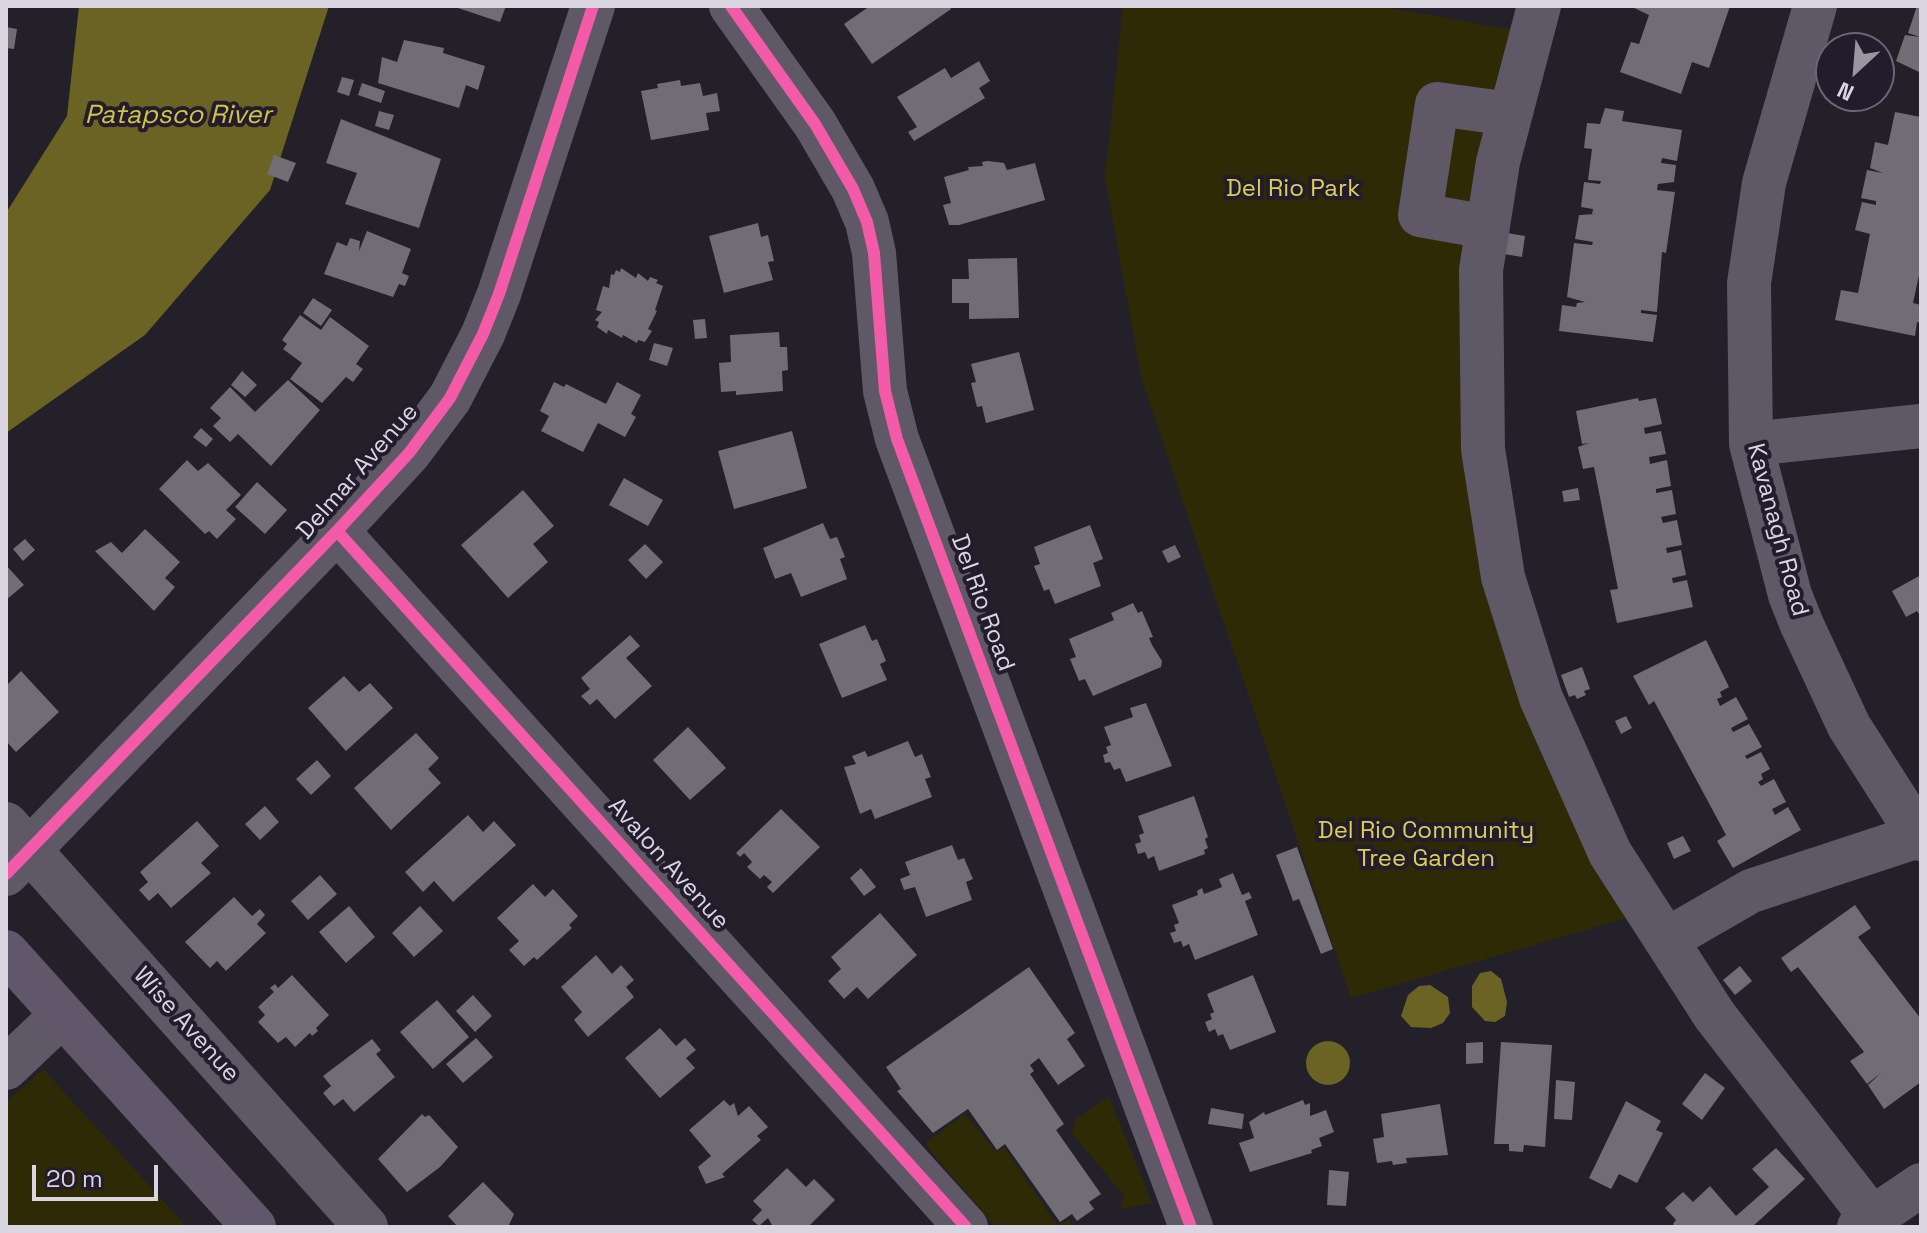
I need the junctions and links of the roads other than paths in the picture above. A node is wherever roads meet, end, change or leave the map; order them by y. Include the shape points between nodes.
1 (593, 6) edge
2 (731, 6) edge
3 (1539, 6) edge
4 (1815, 6) edge
5 (1510, 114) junction
6 (1487, 227) junction
7 (1921, 426) edge
8 (1751, 444) junction
9 (337, 531) junction
10 (1920, 837) edge
11 (14, 849) edge
12 (1666, 940) junction
13 (6, 952) edge
14 (62, 1015) junction
15 (6, 1068) edge
16 (1921, 1185) edge
17 (1870, 1224) edge
18 (254, 1227) edge
19 (366, 1227) edge
20 (966, 1227) edge
21 (1191, 1227) edge

1 - 9 street, Delmar Avenue via 483,334 433,422
2 - 21 street, Del Rio Road via 815,124 867,222 885,391 897,439
3 - 5 street
4 - 8 street, Kavanagh Road via 1759,211 1749,283
5 - 6 street
5 - 6 street via 1437,104 1420,215
6 - 12 street via 1481,270 1483,449 1503,577 1541,698 1610,853
7 - 8 street
8 - 10 street, Kavanagh Road via 1802,625 1849,726
9 - 11 street, Delmar Avenue
9 - 20 street, Avalon Avenue
10 - 12 street via 1751,891
11 - 19 street, Wise Avenue
12 - 17 street via 1715,1016
13 - 14 main road
14 - 15 street
14 - 18 main road
16 - 17 street

